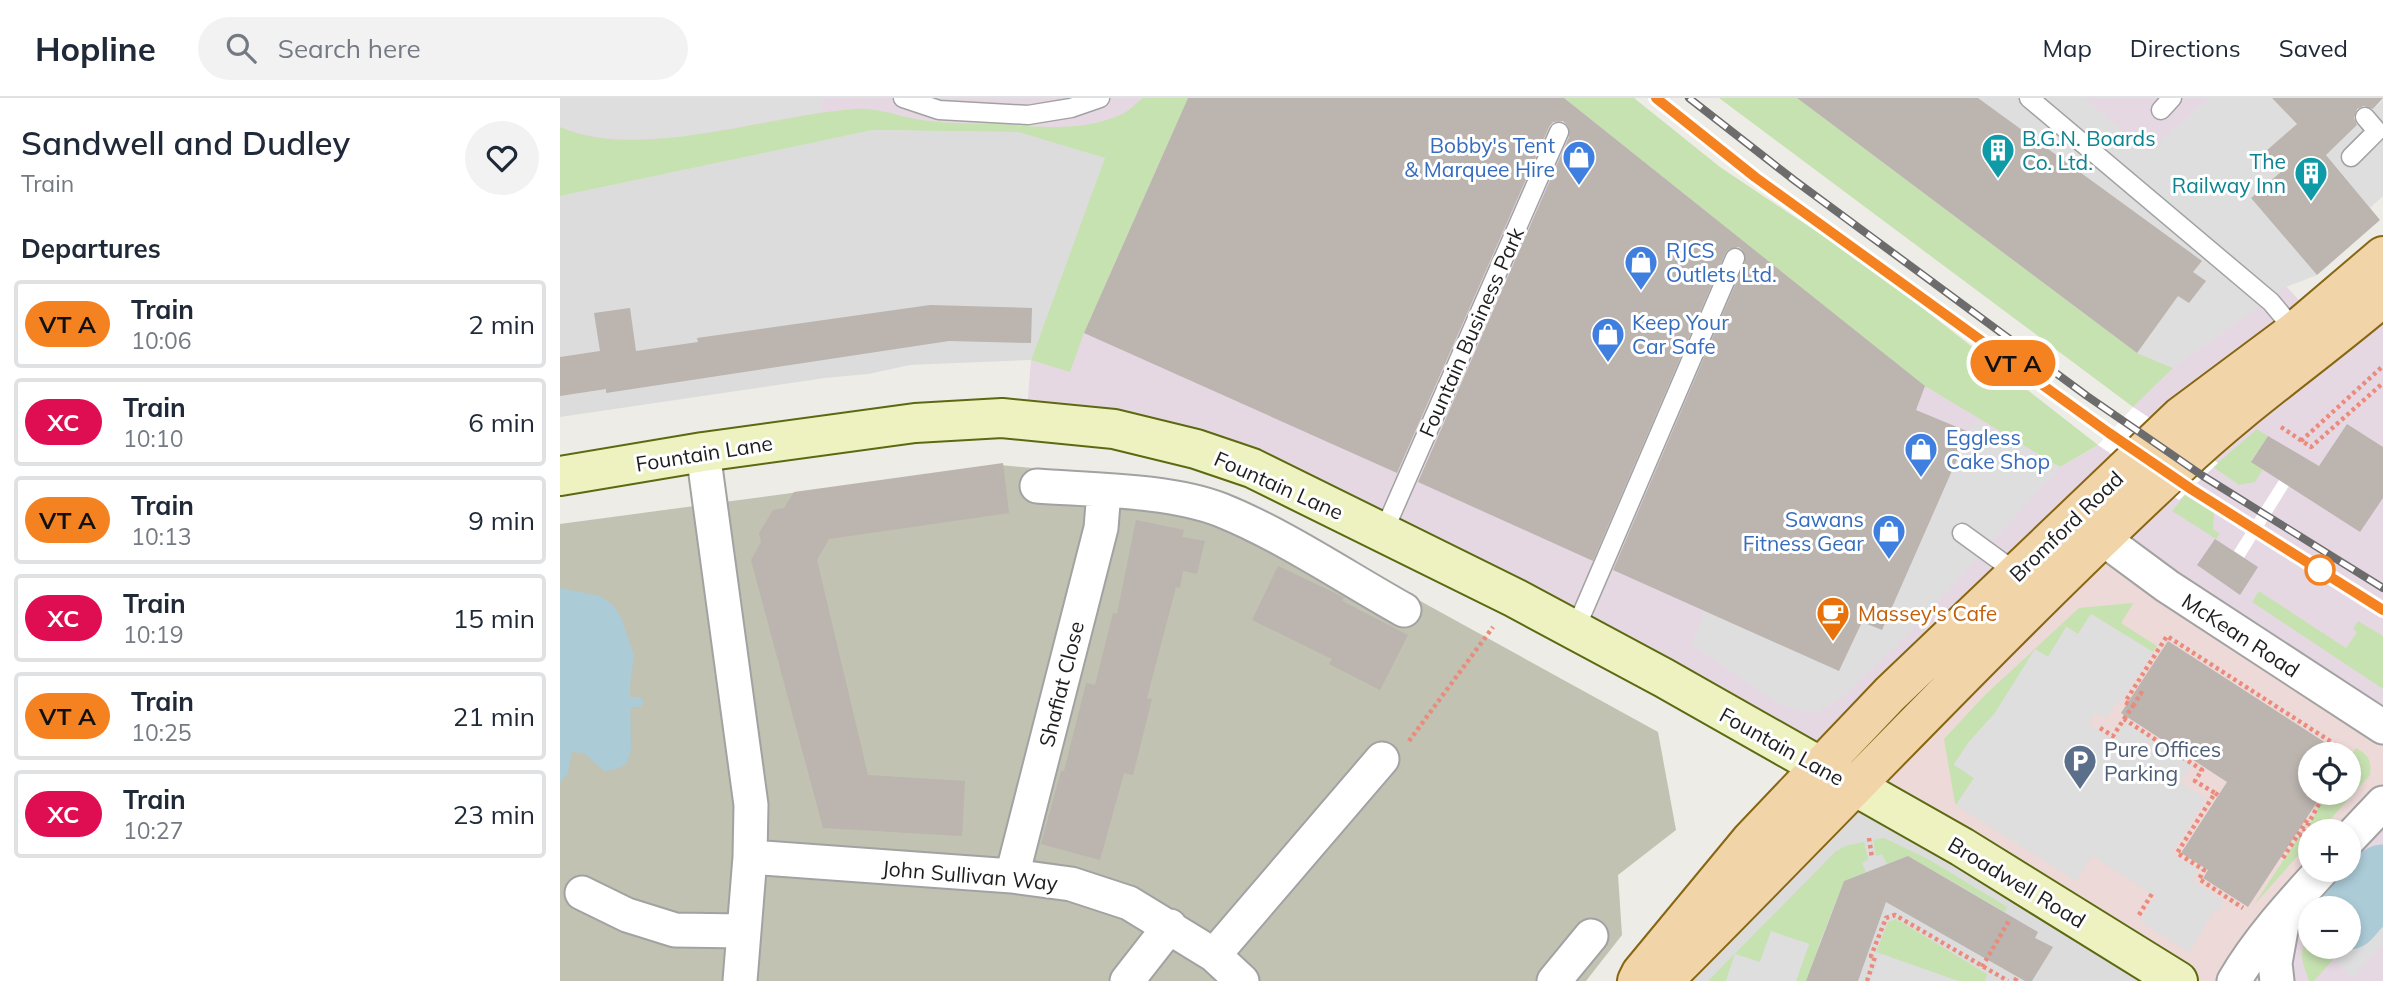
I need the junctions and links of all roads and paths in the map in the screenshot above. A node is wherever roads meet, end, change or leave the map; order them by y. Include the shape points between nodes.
1 (903, 98) edge
2 (1100, 98) edge
3 (2029, 98) edge
4 (2365, 117) dead end
5 (2380, 128) edge
6 (1559, 132) dead end
7 (2351, 157) dead end
8 (2383, 256) edge
9 (1735, 258) dead end
10 (2383, 278) edge
11 (2383, 297) edge
12 (2332, 300) junction
13 (2305, 342) junction
14 (2383, 366) edge
15 (2383, 383) edge
16 (2277, 421) dead end
17 (2301, 441) junction
18 (703, 452) junction
19 (560, 476) edge
20 (1037, 486) dead end
21 (1104, 491) junction
22 (1383, 533) junction
23 (1962, 533) dead end
24 (2102, 538) junction
25 (2012, 578) junction
26 (1515, 598) junction
27 (1404, 610) dead end
28 (1574, 630) junction
29 (2144, 695) dead end
30 (2133, 706) junction
31 (2124, 719) junction
32 (2383, 727) edge
33 (2100, 728) dead end
34 (2331, 742) edge
35 (1392, 754) joint
36 (1820, 767) junction
37 (1854, 786) junction
38 (2383, 803) edge
39 (2318, 805) edge
40 (2306, 818) dead end
41 (2361, 826) edge
42 (1867, 828) dead end
43 (2297, 836) junction
44 (750, 857) junction
45 (1872, 858) dead end
46 (2282, 858) dead end
47 (1012, 876) junction
48 (2311, 882) edge
49 (2153, 892) dead end
50 (582, 893) dead end
51 (1888, 909) dead end
52 (1903, 910) dead end
53 (2247, 911) dead end
54 (2284, 911) junction
55 (1890, 917) junction
56 (1914, 917) dead end
57 (1899, 918) junction
58 (2011, 918) dead end
59 (2133, 923) dead end
60 (1910, 924) junction
61 (1170, 926) junction
62 (744, 931) junction
63 (1591, 936) dead end
64 (1971, 950) dead end
65 (1214, 955) junction
66 (1967, 958) junction
67 (1982, 967) junction
68 (1867, 977) edge
69 (740, 981) edge
70 (1127, 981) edge
71 (1242, 981) edge
72 (1554, 981) edge
73 (1637, 981) edge
74 (1663, 981) edge
75 (2008, 981) edge
76 (2178, 981) edge
77 (2234, 981) edge
78 (2277, 981) edge

1 - 2 lane via 939,110 1028,115
3 - 13 lane via 2271,302
4 - 5 lane
5 - 7 lane
6 - 22 lane, Fountain Business Park
8 - 12 main road, Bromford Road
9 - 28 lane
10 - 12 main road via 2357,300
11 - 13 main road, Bromford Road
12 - 13 main road, Bromford Road
13 - 24 main road, Bromford Road
13 - 25 main road, Bromford Road via 2181,416
14 - 17 path
15 - 17 path via 2311,447
16 - 17 path
18 - 19 main road, Fountain Lane
18 - 22 main road, Fountain Lane via 915,424 1002,418 1114,429 1252,468
18 - 44 street via 751,804
20 - 21 street
21 - 27 street via 1178,499 1220,510
21 - 47 street, Shafiat Close via 1101,528
22 - 26 main road, Fountain Lane
23 - 25 lane
24 - 25 main road via 2079,535 2032,580
24 - 32 street, McKean Road via 2167,586
24 - 37 main road, Bromford Road
25 - 36 main road, Bromford Road
26 - 28 main road, Fountain Lane
26 - 35 path
28 - 36 main road, Fountain Lane
29 - 30 path via 2141,693
30 - 31 path
30 - 34 path via 2126,702 2167,636
31 - 33 path via 2113,736
31 - 53 path via 2202,770 2195,781 2217,794 2177,853 2204,870 2199,879
35 - 65 street
36 - 37 main road, Fountain Lane
36 - 73 main road, Bromford Road via 1751,840
37 - 74 main road, Bromford Road
37 - 76 main road, Broadwell Road
38 - 41 street
39 - 43 path via 2302,835
40 - 43 path
42 - 45 path
43 - 46 path
44 - 47 street, John Sullivan Way
44 - 62 street
47 - 61 street, John Sullivan Way via 1071,884 1129,903
48 - 54 street
49 - 59 path
50 - 62 street via 627,915 675,930
51 - 55 path
52 - 57 path
54 - 77 street
54 - 78 street via 2275,963
55 - 57 path
55 - 68 path via 1871,956 1875,957
56 - 60 path
57 - 60 path
58 - 67 path
60 - 66 path
61 - 65 street, John Sullivan Way
61 - 70 street
62 - 69 street
63 - 72 street
64 - 66 path
65 - 71 street, John Sullivan Way
66 - 67 path
67 - 75 path

